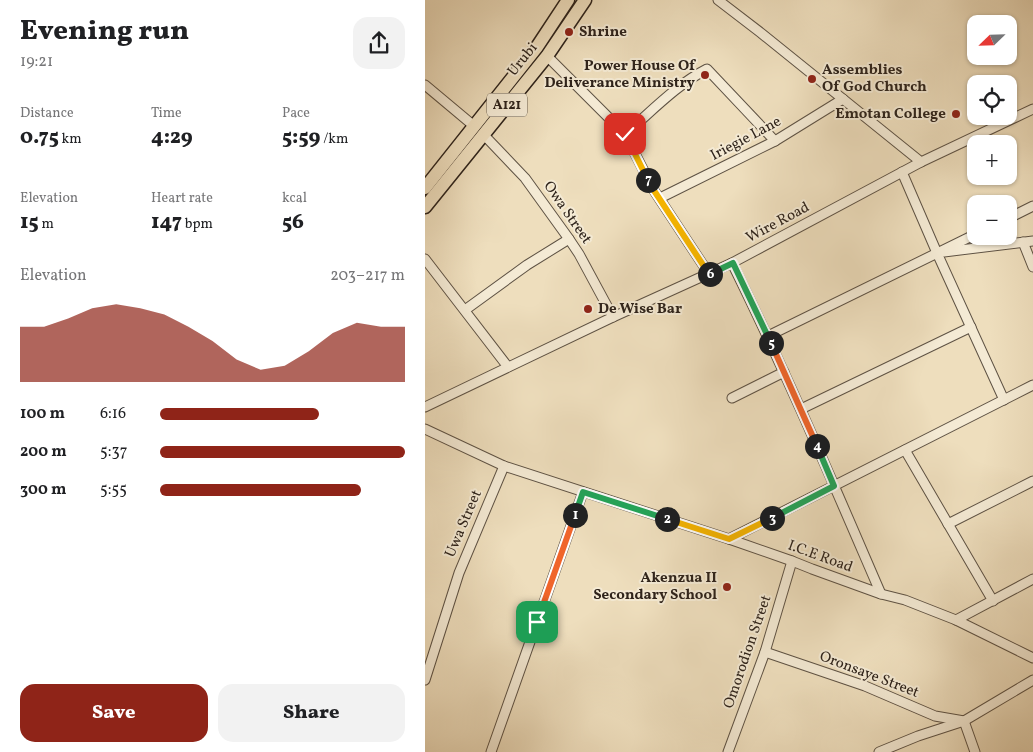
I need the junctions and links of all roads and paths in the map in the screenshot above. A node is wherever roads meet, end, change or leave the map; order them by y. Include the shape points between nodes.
1 (568, 0) edge
2 (585, 0) edge
3 (718, 0) edge
4 (547, 56) junction
5 (425, 85) edge
6 (843, 99) junction
7 (1033, 109) edge
8 (479, 130) junction
9 (625, 134) junction
10 (775, 141) junction
11 (921, 162) junction
12 (903, 172) junction
13 (425, 188) edge
14 (660, 198) junction
15 (1033, 206) edge
16 (425, 207) edge
17 (1017, 214) edge
18 (569, 239) junction
19 (967, 239) edge
20 (1033, 241) edge
21 (1023, 242) junction
22 (937, 254) junction
23 (425, 259) edge
24 (733, 263) junction
25 (1033, 267) edge
26 (709, 274) junction
27 (465, 310) junction
28 (613, 317) junction
29 (971, 327) junction
30 (768, 336) junction
31 (508, 367) junction
32 (784, 372) junction
33 (1033, 385) edge
34 (733, 398) dead end
35 (1004, 400) junction
36 (425, 407) edge
37 (801, 409) junction
38 (425, 429) edge
39 (905, 450) junction
40 (504, 466) junction
41 (1033, 481) edge
42 (834, 486) junction
43 (583, 492) junction
44 (948, 524) junction
45 (729, 539) junction
46 (792, 561) junction
47 (1033, 579) edge
48 (881, 594) junction
49 (993, 600) junction
50 (957, 620) junction
51 (765, 652) junction
52 (1033, 658) edge
53 (425, 680) edge
54 (1033, 680) edge
55 (965, 721) junction
56 (491, 752) edge
57 (728, 752) edge
58 (879, 752) edge
59 (975, 752) edge

1 - 8 highway, Urubi / A121
2 - 4 highway, Urubi / A121
3 - 6 street
4 - 8 highway, Urubi / A121
4 - 9 street
5 - 8 street, Owa Street
6 - 10 street, Iriegie Lane
6 - 11 street
7 - 11 street, Wire Road
8 - 13 highway, Urubi / A121
8 - 16 highway, Urubi / A121
8 - 18 street, Owa Street via 525,178
9 - 10 street via 667,97 707,70
9 - 14 street
10 - 14 street, Iriegie Lane
11 - 12 street, Wire Road
12 - 22 street
12 - 24 street, Wire Road
14 - 26 street
15 - 17 street
18 - 27 street
18 - 28 street, Owa Street
19 - 22 street
20 - 21 street
21 - 22 street
21 - 25 street
22 - 29 street
22 - 30 street
23 - 27 street
24 - 26 street, Wire Road
24 - 30 street
26 - 28 street, Wire Road
27 - 31 street
28 - 31 street, Wire Road
29 - 35 street
29 - 37 street
30 - 32 street
31 - 36 street, Wire Road
32 - 34 street
32 - 37 street
33 - 35 street
35 - 39 street
37 - 42 street
38 - 40 street, I.C.E Road
39 - 42 street
39 - 44 street
40 - 43 street, I.C.E Road
40 - 53 street, Uwa Street via 459,573
41 - 44 street
42 - 45 street
42 - 48 street
43 - 45 street, I.C.E Road
43 - 56 street
44 - 49 street
45 - 46 street, I.C.E Road
46 - 48 street, I.C.E Road
46 - 51 street, Omorodion Street
47 - 49 street
48 - 50 street, I.C.E Road
49 - 50 street
50 - 52 street, I.C.E Road
51 - 55 street, Oronsaye Street via 865,686 935,716
51 - 57 street, Omorodion Street
54 - 55 street
55 - 58 street
55 - 59 street

